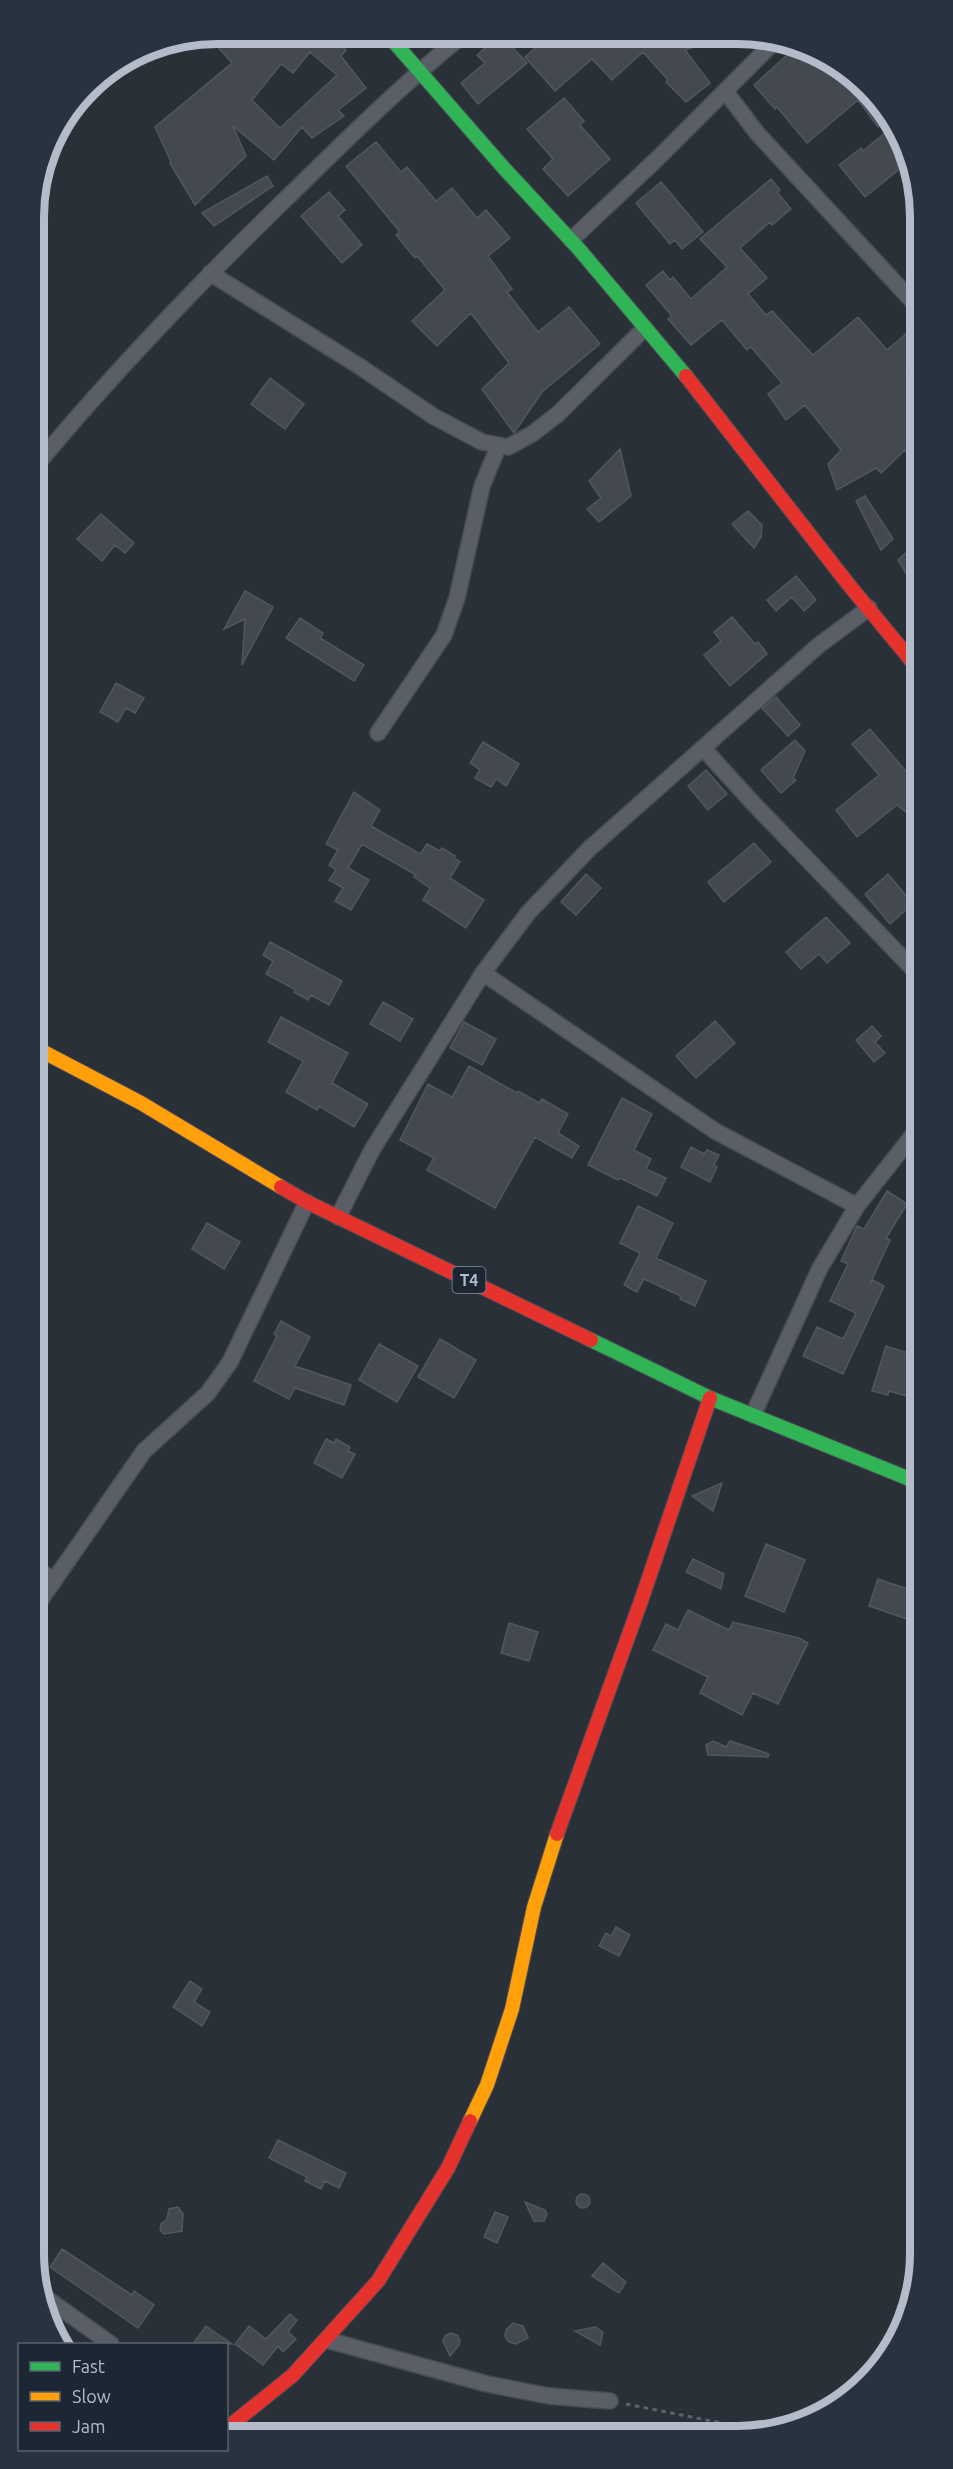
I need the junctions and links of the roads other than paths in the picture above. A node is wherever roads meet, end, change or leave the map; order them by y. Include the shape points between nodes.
1 (395, 44) edge
2 (451, 44) edge
3 (769, 47) edge
4 (418, 71) junction
5 (724, 91) junction
6 (571, 240) junction
7 (210, 273) junction
8 (910, 299) edge
9 (645, 328) junction
10 (499, 445) junction
11 (44, 456) edge
12 (869, 608) junction
13 (910, 659) edge
14 (378, 733) dead end
15 (703, 748) junction
16 (910, 965) edge
17 (483, 973) junction
18 (44, 1052) edge
19 (910, 1139) edge
20 (307, 1202) junction
21 (857, 1206) junction
22 (338, 1217) junction
23 (710, 1398) junction
24 (753, 1415) junction
25 (909, 1479) edge
26 (44, 1574) edge
27 (54, 1581) junction
28 (44, 1595) edge
29 (51, 2301) edge
30 (327, 2340) junction
31 (110, 2343) edge
32 (610, 2401) road end
33 (230, 2426) edge

1 - 4 main road
2 - 4 street
3 - 5 street
4 - 6 main road
4 - 7 street
5 - 6 street
5 - 8 street via 757,134
6 - 9 main road
7 - 10 street via 433,416 482,442
7 - 11 street via 97,393
9 - 10 street via 558,414 508,447
9 - 12 main road
10 - 14 street via 482,486 457,598 444,635
12 - 13 main road
12 - 15 street via 819,645
15 - 16 street
15 - 17 street via 589,849 528,913
17 - 21 street via 715,1131
17 - 22 street via 372,1150
18 - 20 main road, T4 via 141,1103
19 - 21 street
20 - 22 main road, T4
20 - 27 street via 230,1362 208,1393 144,1451
21 - 24 street via 820,1268
22 - 23 main road, T4
23 - 24 main road, T4
23 - 30 main road via 557,1834 534,1907 512,2009 487,2085 448,2168 400,2248 378,2281
24 - 25 main road, T4
26 - 27 street
27 - 28 street
29 - 31 street
30 - 32 street via 487,2384 549,2396
30 - 33 main road via 294,2375

